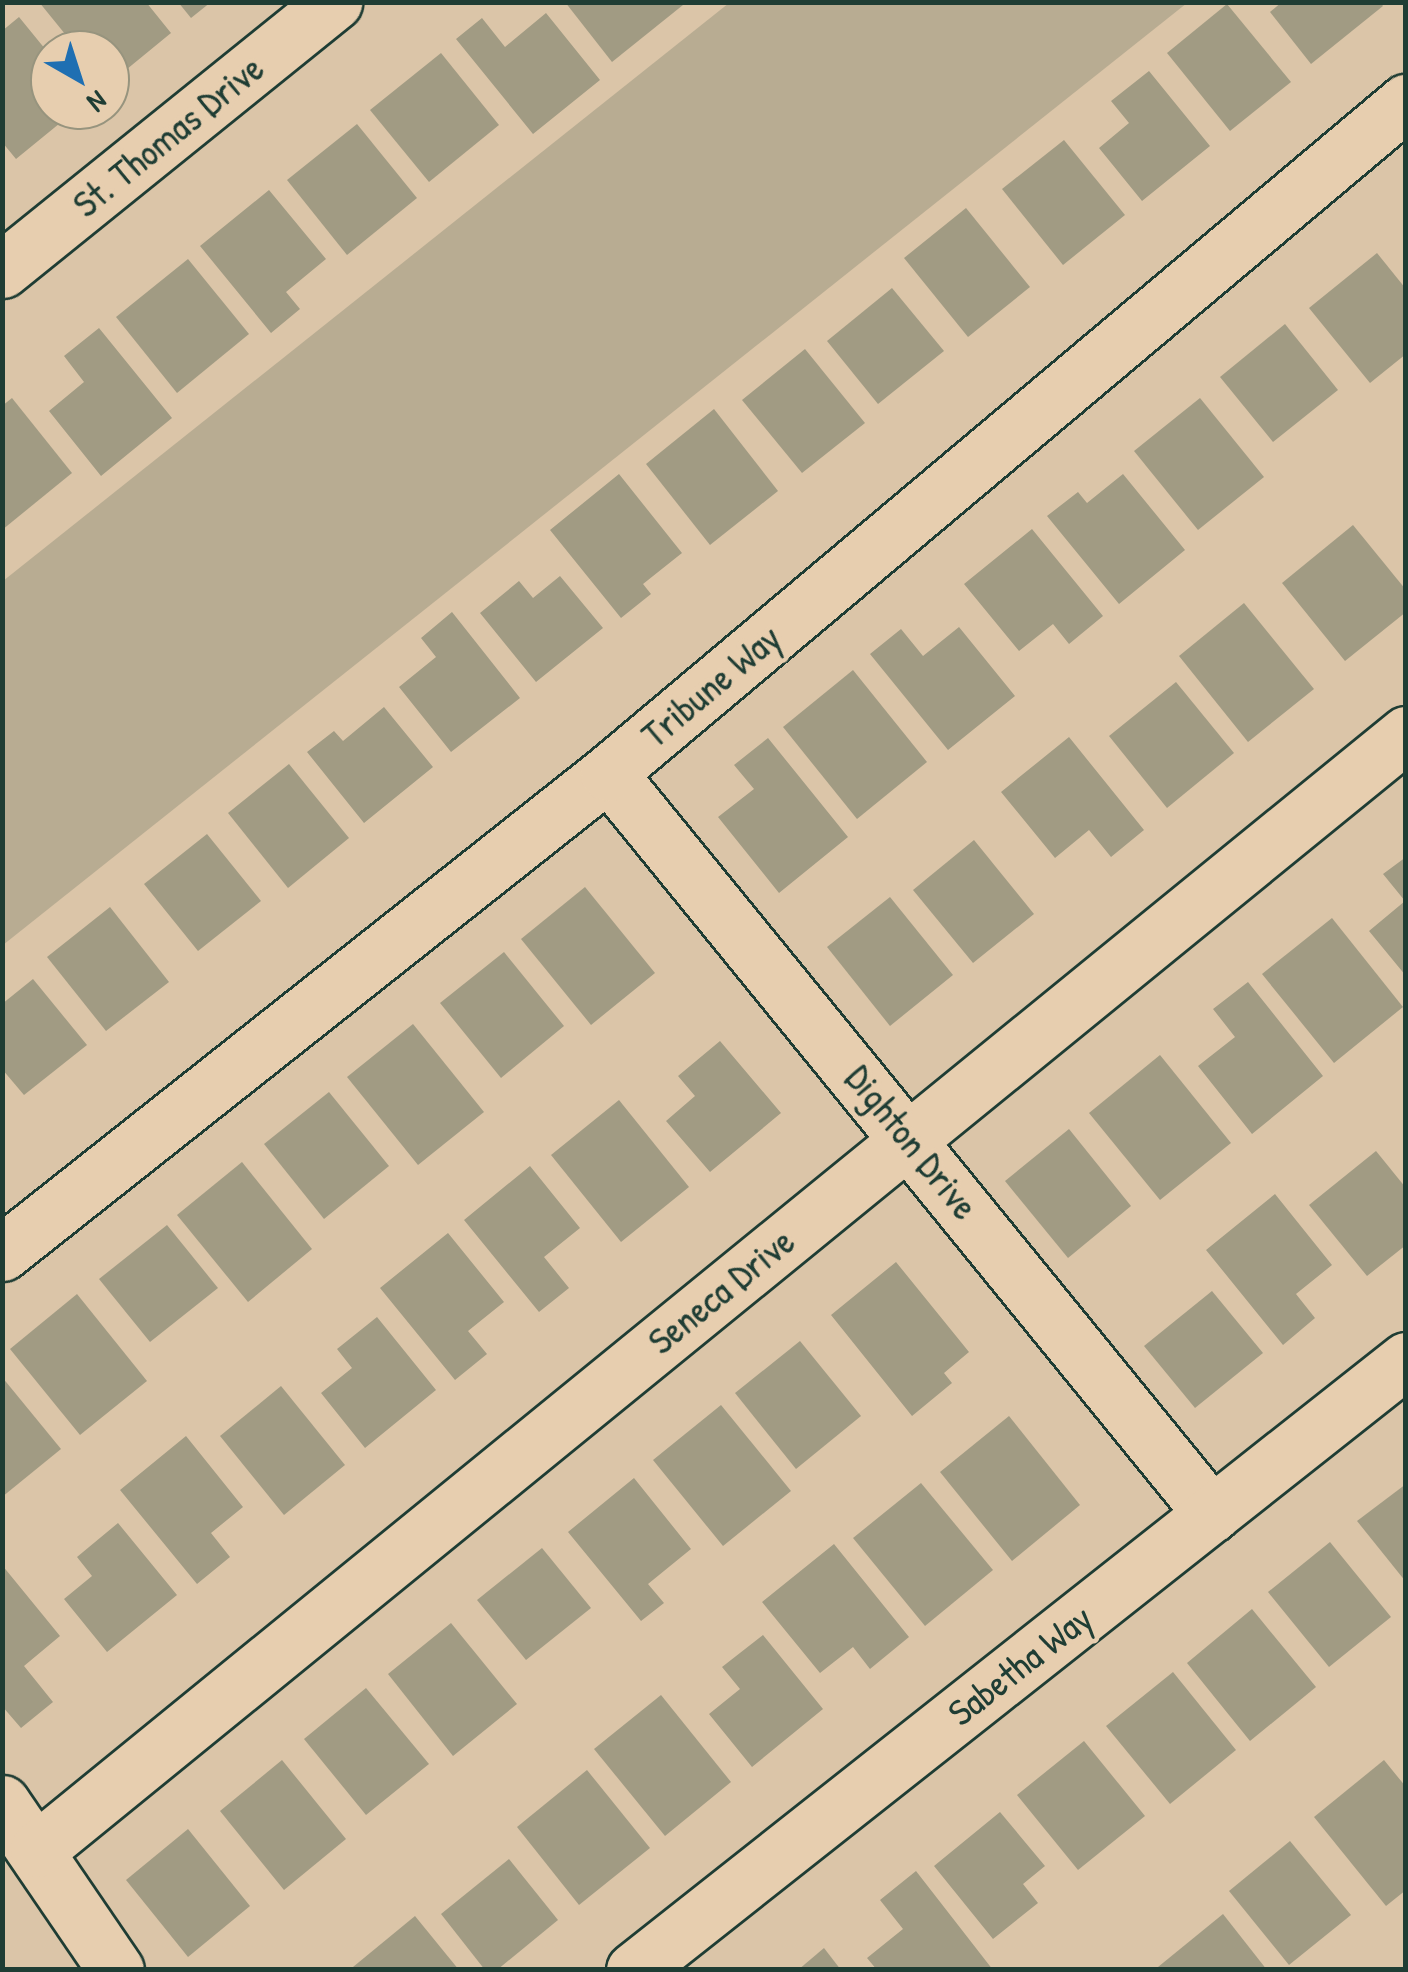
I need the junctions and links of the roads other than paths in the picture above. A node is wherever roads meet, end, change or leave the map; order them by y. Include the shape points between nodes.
1 (334, 2) edge
2 (1406, 102) edge
3 (2, 270) edge
4 (1406, 734) edge
5 (608, 773) junction
6 (910, 1137) junction
7 (2, 1253) edge
8 (1406, 1360) edge
9 (1212, 1514) junction
10 (2, 1804) edge
11 (38, 1849) junction
12 (116, 1970) edge
13 (634, 1970) edge

1 - 3 street, St. Thomas Drive
2 - 5 street, Tribune Way
4 - 6 street, Seneca Drive
5 - 6 street, Dighton Drive
5 - 7 street, Tribune Way
6 - 9 street, Dighton Drive
6 - 11 street, Seneca Drive
8 - 9 street, Sabetha Way
9 - 13 street, Sabetha Way
10 - 11 street
11 - 12 street

